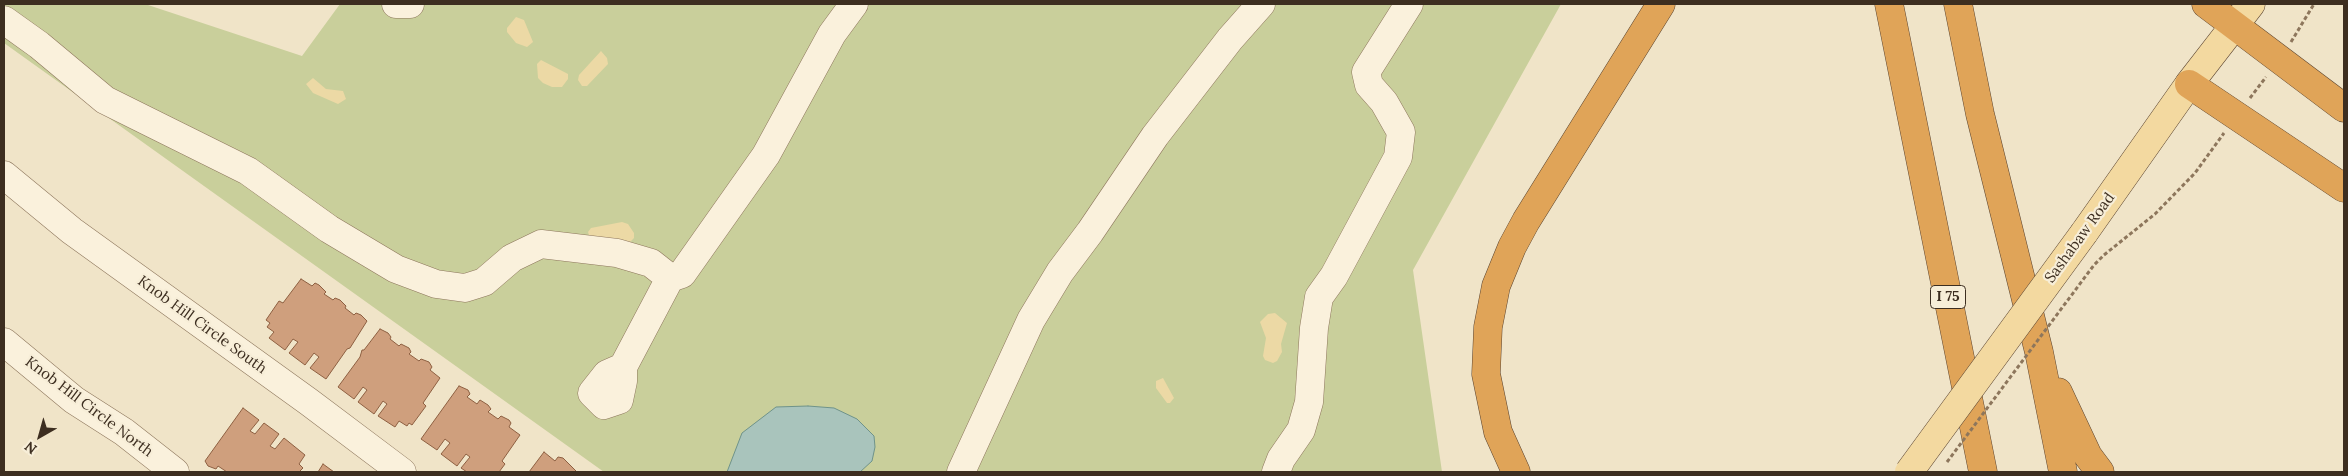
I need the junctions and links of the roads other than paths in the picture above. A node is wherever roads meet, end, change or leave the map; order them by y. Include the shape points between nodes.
1 (396, 4) edge
2 (410, 4) edge
3 (854, 4) edge
4 (1261, 4) edge
5 (1409, 4) edge
6 (1661, 4) edge
7 (1889, 4) edge
8 (1958, 4) edge
9 (2206, 4) edge
10 (2251, 4) edge
11 (4, 20) edge
12 (2234, 25) junction
13 (2189, 84) junction
14 (2344, 108) edge
15 (4, 175) edge
16 (2344, 188) edge
17 (670, 278) junction
18 (4, 342) edge
19 (2039, 352) junction
20 (623, 367) dead end
21 (174, 472) edge
22 (402, 472) edge
23 (961, 472) edge
24 (1276, 472) edge
25 (1516, 472) edge
26 (1909, 472) edge
27 (1983, 472) edge
28 (2064, 472) edge
29 (2100, 472) edge

1 - 2 street
3 - 17 street via 832,34 766,155 682,274
4 - 23 street via 1155,136 1060,272 1031,320
5 - 24 street via 1366,72 1369,85 1384,102 1401,132 1398,157 1334,276 1319,297 1309,402 1301,430
6 - 25 highway via 1522,228 1496,286 1488,326 1486,374 1498,432
7 - 27 highway, I 75
8 - 19 highway via 1980,114
9 - 12 highway
10 - 12 main road, Sashabaw Road
11 - 17 street via 104,100 248,171 329,229 396,269 436,284 465,288 484,282 512,258 541,244 617,253 651,263
12 - 13 main road, Sashabaw Road
12 - 14 highway
13 - 16 highway
13 - 26 main road, Sashabaw Road, bridge
15 - 22 street, Knob Hill Circle South via 72,231
17 - 20 street
18 - 21 street, Knob Hill Circle North via 74,400 124,432
19 - 28 highway
19 - 29 highway via 2088,456

